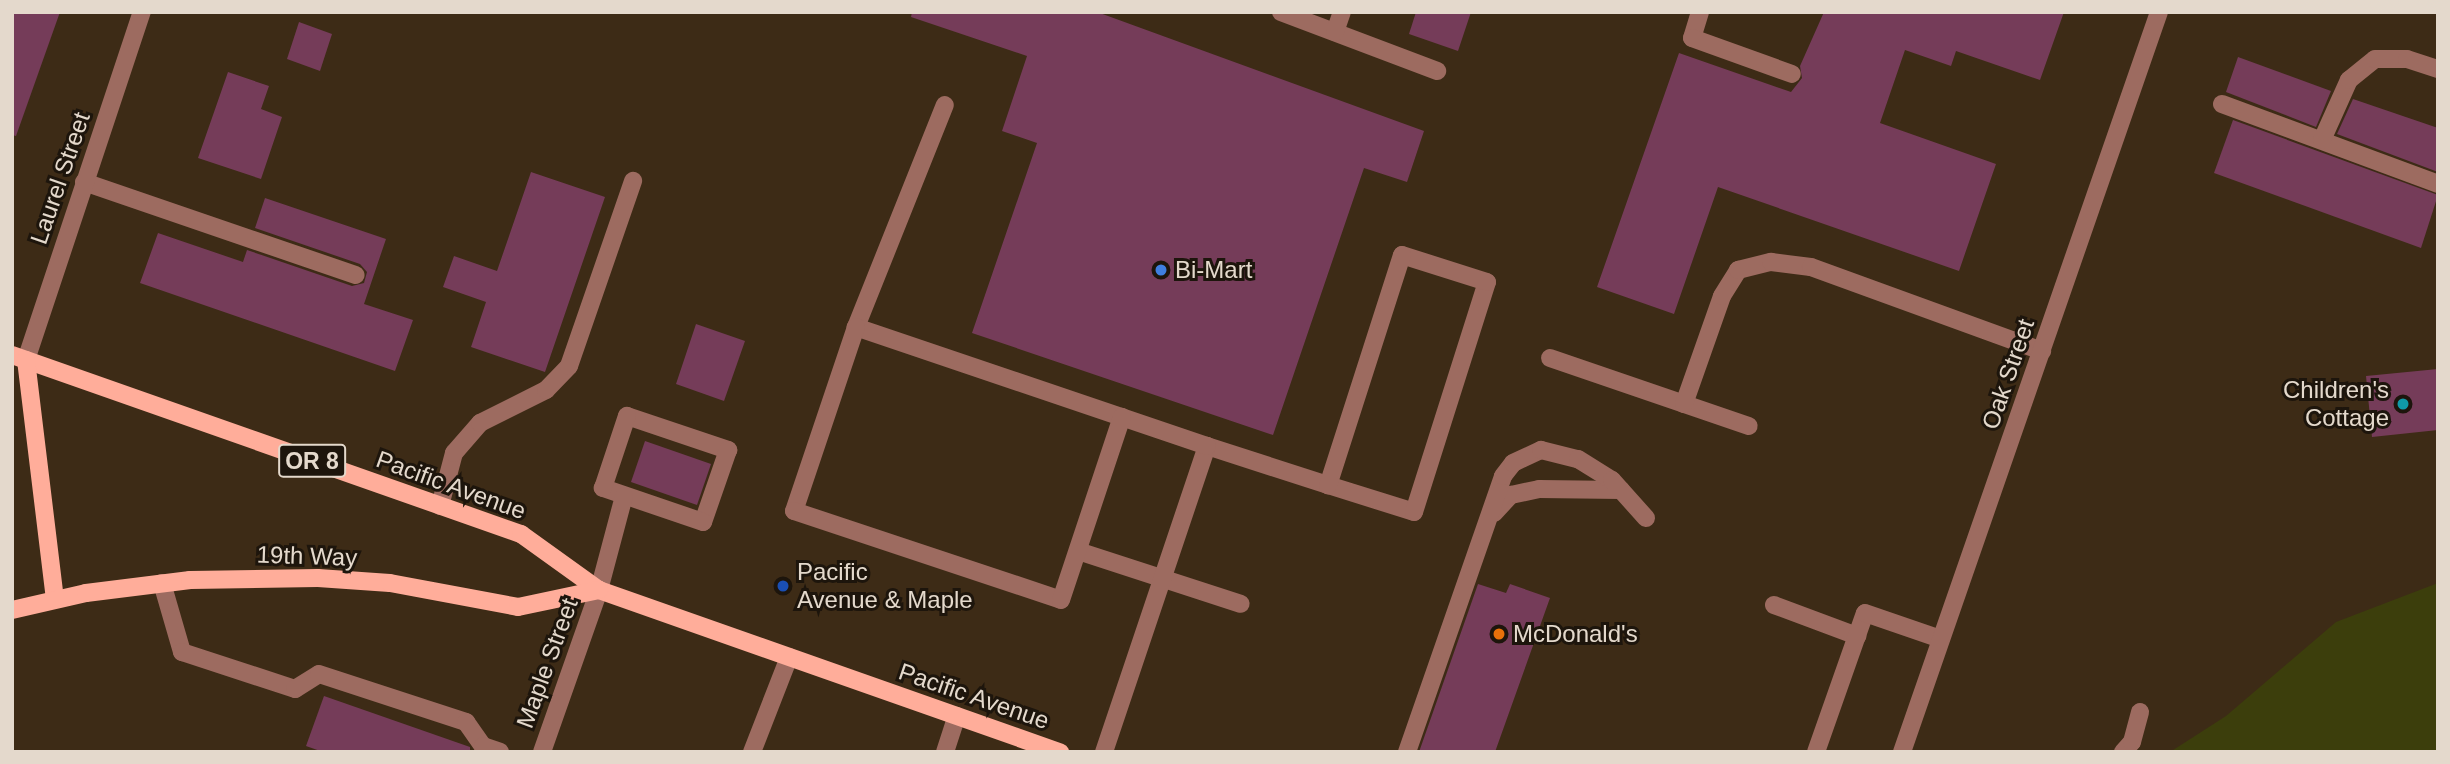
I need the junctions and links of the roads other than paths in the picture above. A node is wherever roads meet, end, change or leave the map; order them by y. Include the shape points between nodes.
1 (142, 12) edge
2 (1281, 12) edge
3 (1342, 12) edge
4 (1700, 12) edge
5 (2159, 12) edge
6 (1335, 32) junction
7 (2438, 69) edge
8 (1437, 71) dead end
9 (1792, 74) dead end
10 (2222, 104) dead end
11 (944, 105) dead end
12 (2322, 140) junction
13 (633, 181) dead end
14 (84, 183) junction
15 (2438, 184) edge
16 (356, 275) dead end
17 (856, 327) junction
18 (2042, 351) junction
19 (19, 357) edge
20 (1550, 358) dead end
21 (1684, 404) junction
22 (1122, 417) junction
23 (1749, 426) dead end
24 (1207, 446) junction
25 (1328, 485) junction
26 (1625, 492) junction
27 (624, 496) junction
28 (440, 506) junction
29 (1646, 518) dead end
30 (1486, 524) junction
31 (1077, 551) junction
32 (1162, 579) junction
33 (162, 583) junction
34 (599, 590) junction
35 (55, 599) junction
36 (1241, 604) dead end
37 (1774, 605) dead end
38 (12, 610) edge
39 (1857, 636) junction
40 (1941, 639) junction
41 (789, 657) junction
42 (2140, 712) dead end
43 (957, 716) junction
44 (1052, 751) edge
45 (500, 752) edge
46 (542, 752) edge
47 (752, 752) edge
48 (945, 752) edge
49 (1104, 752) edge
50 (1407, 752) edge
51 (1816, 752) edge
52 (1902, 752) edge
53 (2123, 752) edge

1 - 14 street, Laurel Street
2 - 6 street
3 - 6 street
4 - 9 street via 1692,38
5 - 18 street, Oak Street
6 - 8 street
7 - 12 street via 2407,59 2375,59 2349,80
10 - 12 street
11 - 17 street
12 - 15 street
13 - 28 street via 569,366 546,390 480,423 454,453
14 - 16 street
14 - 19 street, Laurel Street
17 - 22 street
17 - 31 street via 794,511 1061,600
18 - 21 street via 1811,267 1771,262 1738,270 1727,287
18 - 40 street, Oak Street
19 - 28 main road, Pacific Avenue / OR 8
19 - 35 main road
20 - 21 street
21 - 23 street
22 - 24 street
22 - 31 street
24 - 25 street
24 - 32 street
25 - 25 street via 1414,512 1487,282 1402,255
26 - 29 street
26 - 30 street via 1577,488 1511,495
26 - 30 street via 1578,459 1559,452 1533,452 1513,463 1503,476
27 - 27 street via 603,488 627,416 727,450 703,522
27 - 34 street, Maple Street
28 - 34 main road, Pacific Avenue / OR 8 via 521,534
30 - 50 street
31 - 32 street
32 - 36 street
32 - 49 street
33 - 34 main road, 19th Way via 318,578 452,592 519,607
33 - 35 main road, 19th Way
33 - 45 street via 182,652 295,689 319,674 466,722 483,746
34 - 41 main road, Pacific Avenue / OR 8
34 - 46 street, Maple Street
35 - 38 main road, 19th Way
37 - 39 street
39 - 40 street via 1865,613
39 - 51 street
40 - 52 street, Oak Street
41 - 43 main road, Pacific Avenue / OR 8
41 - 47 street
42 - 53 street via 2132,742
43 - 44 main road, Pacific Avenue / OR 8
43 - 48 street

